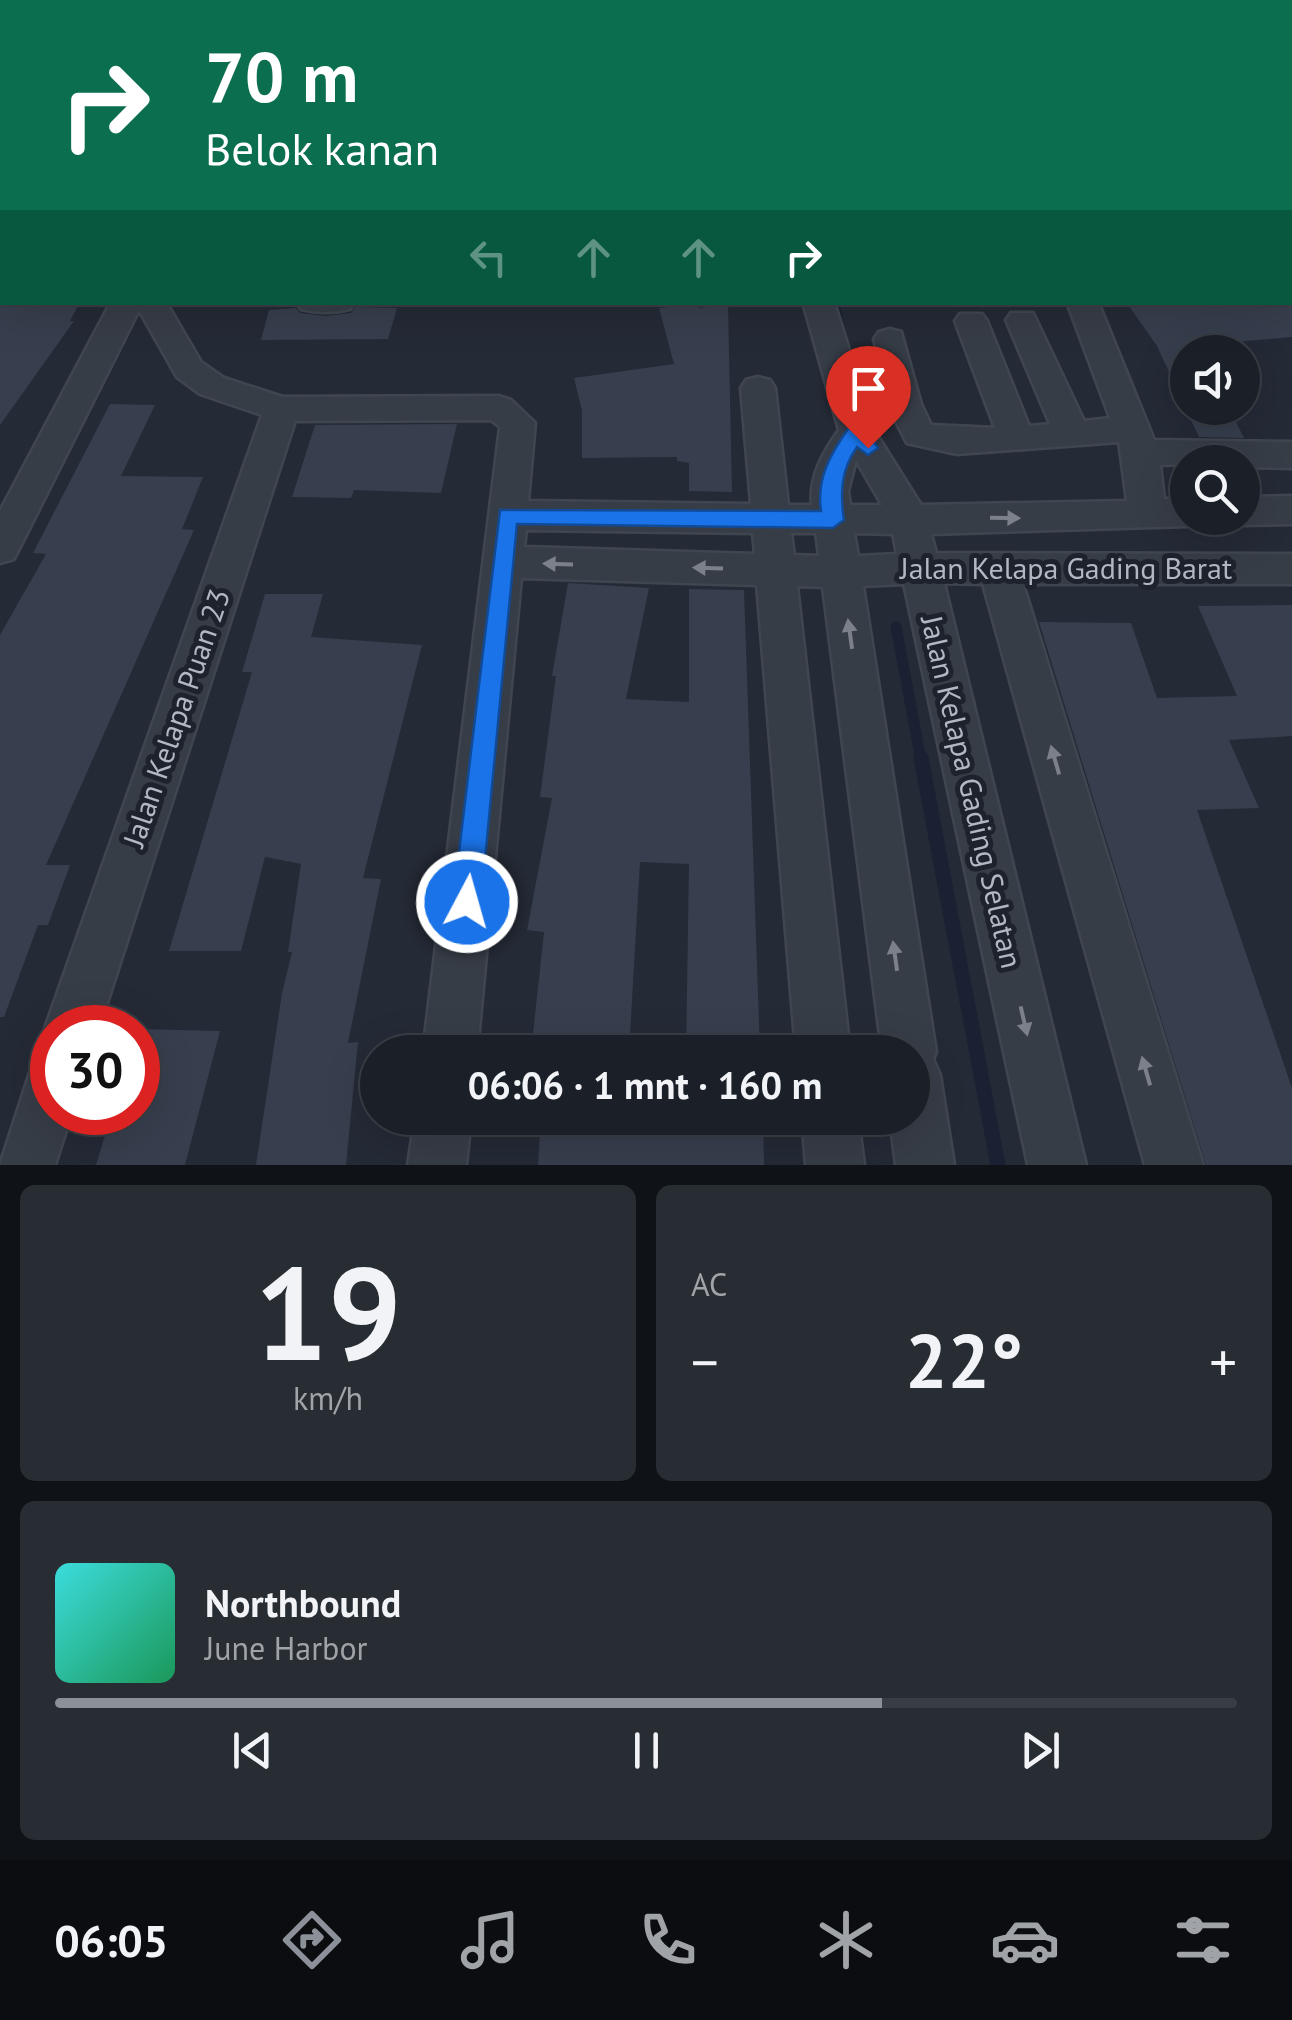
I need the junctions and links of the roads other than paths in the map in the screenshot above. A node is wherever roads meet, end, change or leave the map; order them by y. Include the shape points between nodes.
1 (124, 305) edge
2 (152, 305) edge
3 (819, 305) edge
4 (1083, 305) edge
5 (1022, 320) dead end
6 (971, 321) dead end
7 (890, 339) dead end
8 (758, 388) dead end
9 (281, 409) junction
10 (857, 431) junction
11 (1072, 434) junction
12 (1016, 438) junction
13 (1137, 440) junction
14 (1292, 454) edge
15 (1292, 510) edge
16 (1260, 511) edge
17 (1170, 512) edge
18 (1146, 513) junction
19 (508, 516) junction
20 (908, 516) junction
21 (771, 520) junction
22 (833, 520) junction
23 (0, 548) edge
24 (505, 562) junction
25 (920, 568) junction
26 (999, 568) junction
27 (1292, 569) edge
28 (774, 570) junction
29 (841, 572) junction
30 (80, 1005) edge
31 (452, 1035) edge
32 (821, 1035) edge
33 (907, 1035) edge
34 (36, 1135) edge
35 (441, 1135) edge
36 (831, 1135) edge
37 (921, 1135) edge
38 (26, 1165) edge
39 (437, 1165) edge
40 (834, 1165) edge
41 (925, 1165) edge
42 (1057, 1165) edge
43 (1174, 1165) edge

1 - 23 street
2 - 9 street via 188,368 212,386
3 - 10 street, Jalan Kelapa Gading Selatan
4 - 13 street
5 - 11 street
6 - 12 street
7 - 12 street via 910,424 920,436 937,442
8 - 21 street
9 - 19 street via 499,408 518,423
9 - 30 street, Jalan Kelapa Puan 23
10 - 20 street, Jalan Kelapa Gading Selatan
10 - 22 street via 839,457 829,491
11 - 12 street
11 - 13 street
13 - 14 street
13 - 18 street
15 - 16 street, Jalan Kelapa Gading Barat
17 - 18 street, Jalan Kelapa Gading Barat
20 -> 18 street, Jalan Kelapa Gading Barat
19 - 21 street, Jalan Kelapa Gading Barat
19 - 24 street
20 - 22 street, Jalan Kelapa Gading Barat
20 - 25 street, Jalan Kelapa Gading Selatan
21 - 22 street, Jalan Kelapa Gading Barat
21 - 28 street
22 - 29 street
28 -> 24 street, Jalan Kelapa Gading Barat
24 - 31 street
25 - 26 street, Jalan Kelapa Gading Barat
25 - 29 street, Jalan Kelapa Gading Barat
25 -> 42 street, Jalan Kelapa Gading Selatan
26 - 27 street, Jalan Kelapa Gading Barat
43 -> 26 street
28 - 29 street, Jalan Kelapa Gading Barat
28 - 32 street
33 -> 29 street
34 - 38 street
35 - 39 street
36 - 40 street
37 - 41 street

